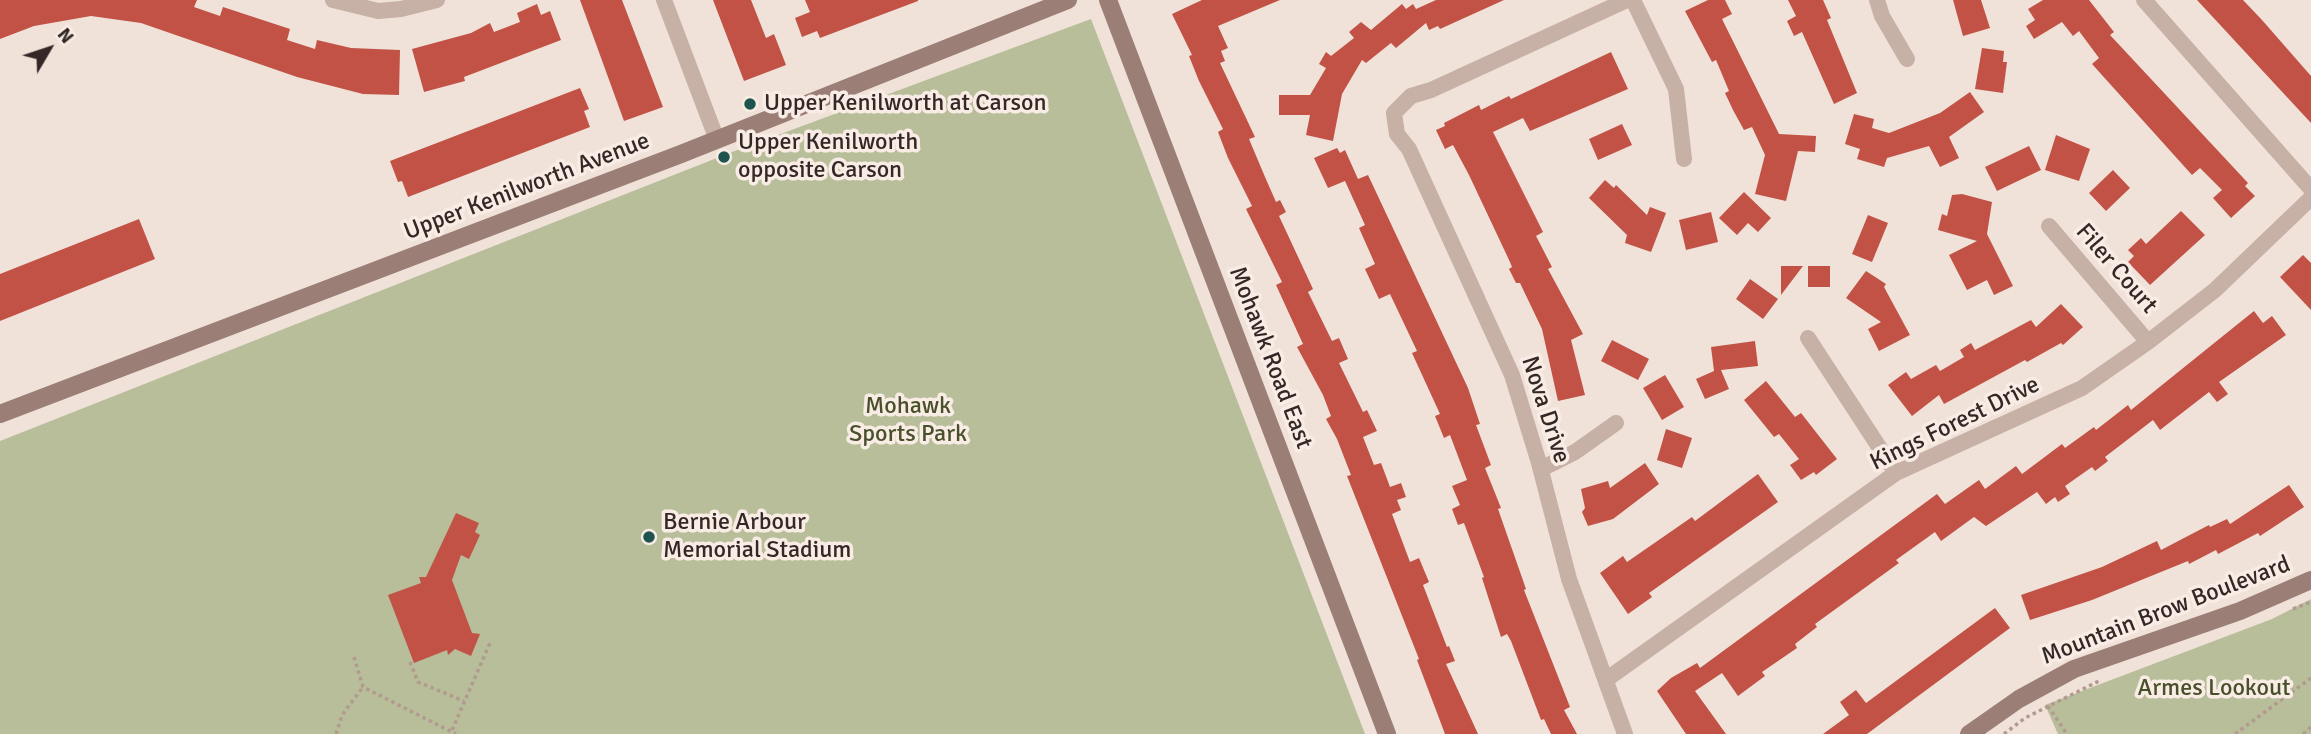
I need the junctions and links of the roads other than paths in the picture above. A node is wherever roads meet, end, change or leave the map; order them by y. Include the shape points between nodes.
1 (333, 0) edge
2 (437, 0) edge
3 (664, 0) edge
4 (1068, 0) edge
5 (1108, 0) edge
6 (1626, 0) edge
7 (1633, 0) edge
8 (1877, 0) edge
9 (2144, 0) edge
10 (1907, 59) dead end
11 (717, 140) junction
12 (1684, 159) dead end
13 (2311, 189) edge
14 (2311, 198) edge
15 (2049, 226) dead end
16 (1808, 338) dead end
17 (2148, 342) junction
18 (0, 414) edge
19 (1616, 423) dead end
20 (1541, 469) junction
21 (1896, 473) junction
22 (2311, 580) edge
23 (1607, 679) junction
24 (1387, 734) edge
25 (1625, 734) edge
26 (1969, 734) edge

1 - 2 street via 378,11
3 - 11 street
4 - 11 main road, Upper Kenilworth Avenue
5 - 24 main road, Mohawk Road East
6 - 20 street, Nova Drive via 1411,96 1394,113 1397,134 1409,149 1512,375
7 - 12 street via 1676,89
8 - 10 street
9 - 13 street
11 - 18 main road, Upper Kenilworth Avenue
14 - 17 street, Kings Forest Drive via 2215,289
15 - 17 street, Filer Court
16 - 21 street
17 - 21 street, Kings Forest Drive via 2082,388
19 - 20 street
20 - 23 street, Nova Drive via 1569,579
21 - 23 street, Kings Forest Drive
22 - 26 main road, Mountain Brow Boulevard via 2240,611 2074,669
23 - 25 street, Nova Drive

